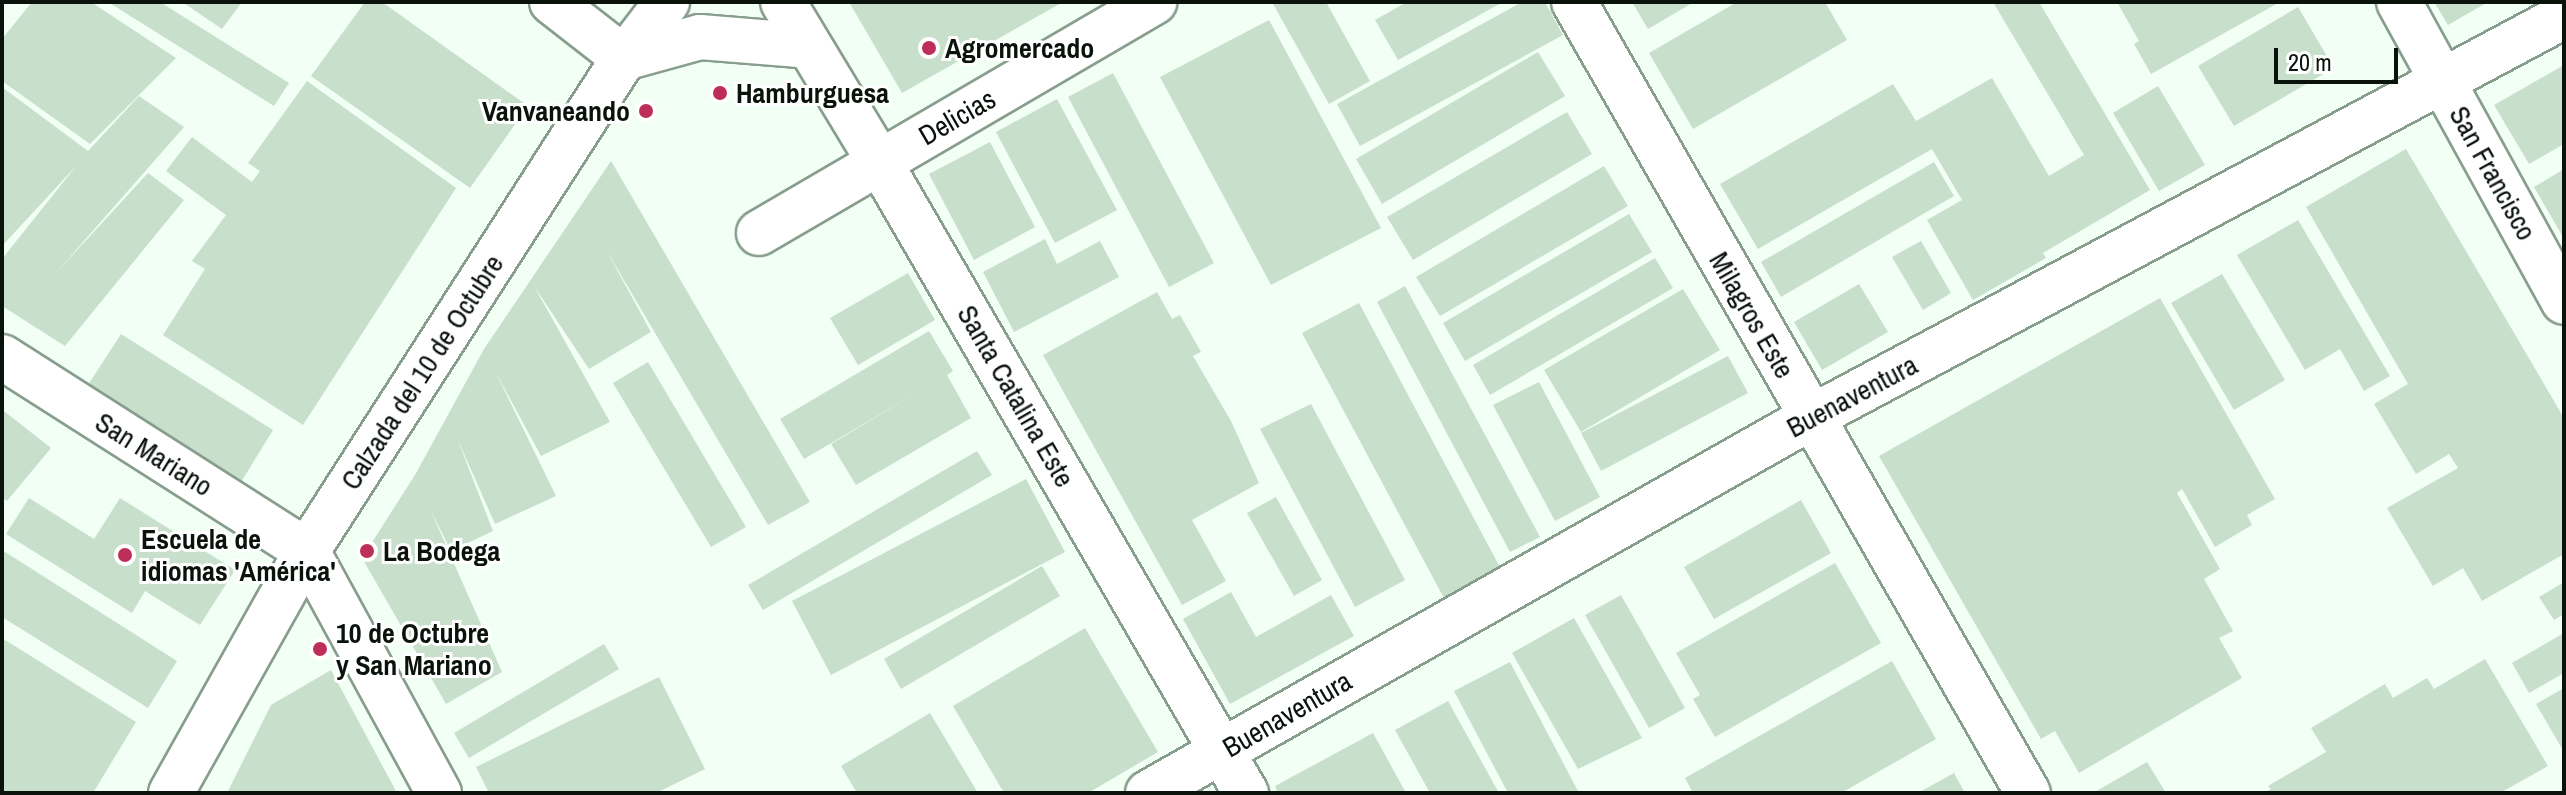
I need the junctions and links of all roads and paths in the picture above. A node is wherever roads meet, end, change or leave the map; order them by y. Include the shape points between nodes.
1 (552, 2) edge
2 (667, 2) edge
3 (783, 2) edge
4 (1155, 2) edge
5 (1574, 2) edge
6 (2399, 2) edge
7 (2564, 16) edge
8 (809, 46) junction
9 (624, 58) junction
10 (2444, 83) junction
11 (880, 163) junction
12 (759, 233) dead end
13 (2564, 302) edge
14 (2, 357) edge
15 (1810, 418) junction
16 (307, 551) junction
17 (1222, 751) junction
18 (171, 793) edge
19 (439, 793) edge
20 (1148, 793) edge
21 (1246, 793) edge
22 (2028, 793) edge

1 - 9 street
2 - 9 street, Calzada del 10 de Octubre
3 - 8 street, Santa Catalina Este
4 - 11 street, Delicias
5 - 15 street, Milagros Este
6 - 10 street, San Francisco
7 - 10 street, Buenaventura
8 - 9 street via 700,37
8 - 11 street, Santa Catalina Este
9 - 16 street, Calzada del 10 de Octubre
10 - 13 street, San Francisco
10 - 15 street, Buenaventura
11 - 12 street, Delicias
11 - 17 street, Santa Catalina Este
14 - 16 street, San Mariano
15 - 17 street, Buenaventura
15 - 22 street, Milagros Este
16 - 18 street, Calzada del 10 de Octubre
16 - 19 street
17 - 20 street, Buenaventura
17 - 21 street, Santa Catalina Este

